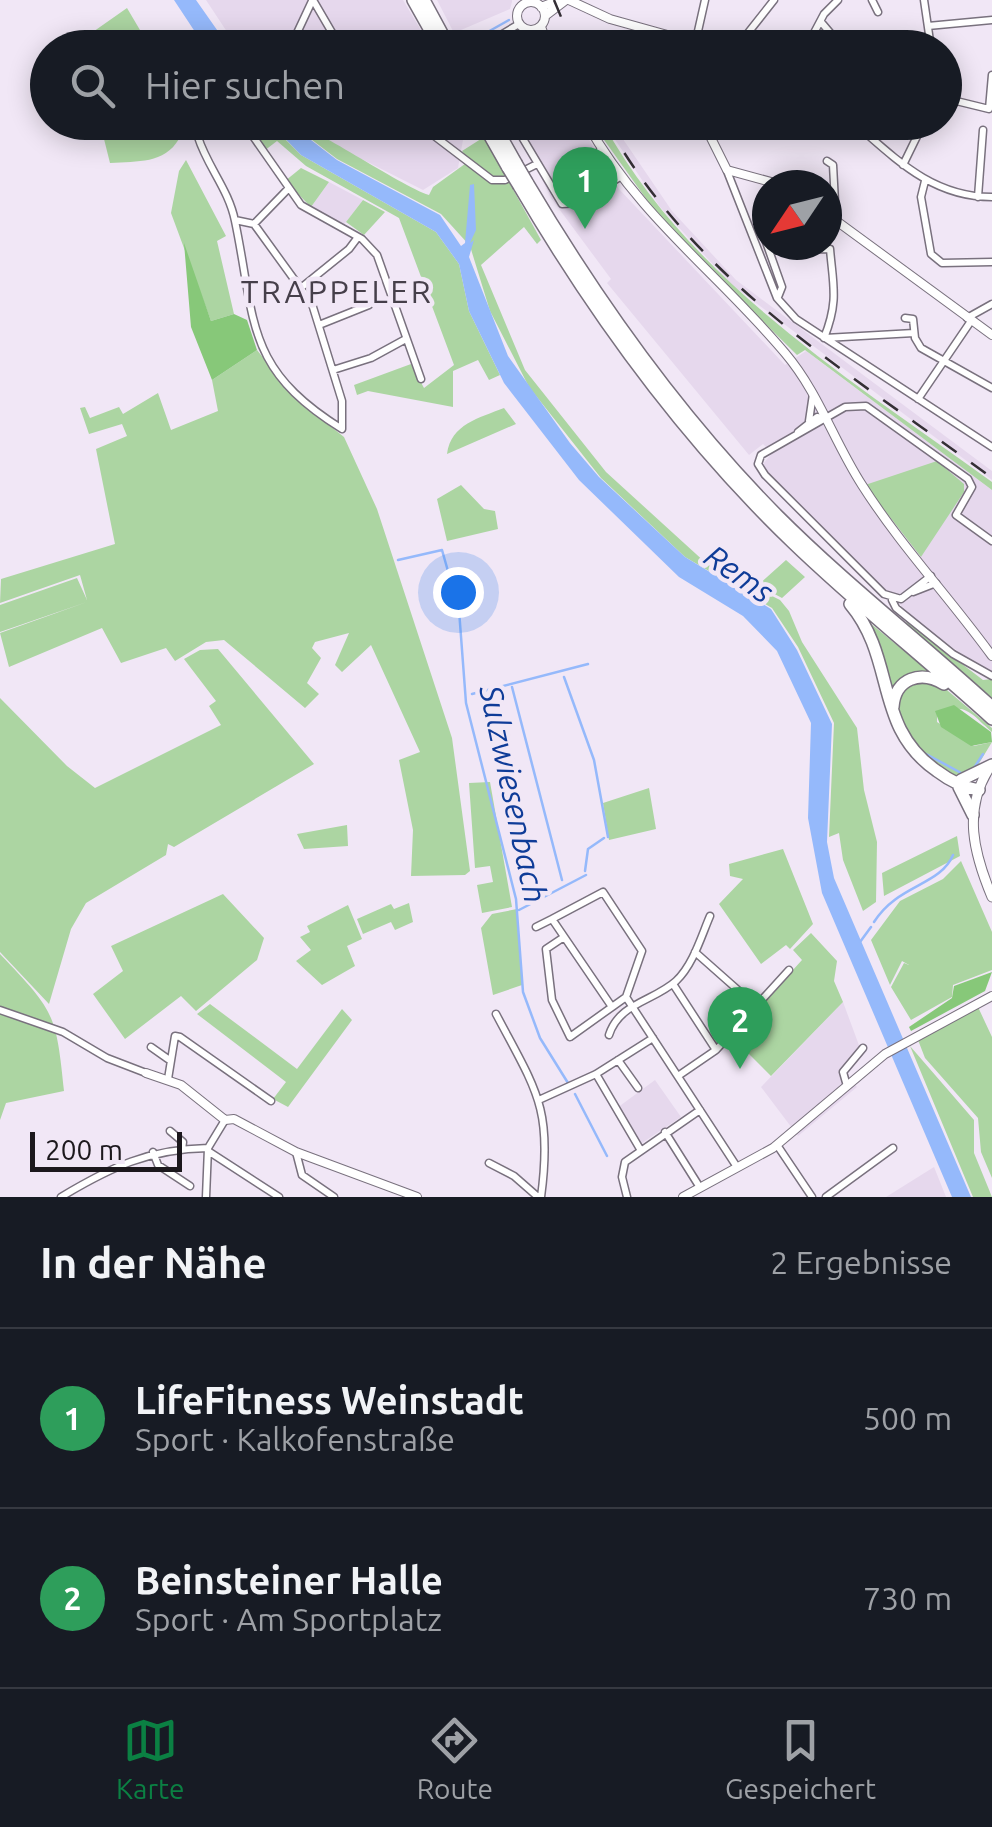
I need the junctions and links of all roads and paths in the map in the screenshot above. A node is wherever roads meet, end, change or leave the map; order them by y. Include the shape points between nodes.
1 (313, 0) edge
2 (413, 0) edge
3 (424, 0) edge
4 (564, 0) edge
5 (705, 0) edge
6 (774, 0) edge
7 (838, 0) edge
8 (872, 0) edge
9 (924, 0) edge
10 (524, 2) edge
11 (543, 12) junction
12 (878, 12) dead end
13 (992, 20) edge
14 (821, 22) junction
15 (519, 24) junction
16 (928, 26) junction
17 (537, 29) joint
18 (299, 30) edge
19 (330, 30) edge
20 (430, 30) edge
21 (440, 30) edge
22 (509, 30) edge
23 (655, 30) edge
24 (698, 30) edge
25 (750, 30) edge
26 (816, 30) edge
27 (828, 30) edge
28 (929, 30) edge
29 (992, 75) edge
30 (962, 102) edge
31 (984, 130) dead end
32 (199, 140) edge
33 (255, 140) edge
34 (441, 140) edge
35 (494, 140) edge
36 (501, 140) edge
37 (523, 140) edge
38 (596, 140) edge
39 (711, 140) edge
40 (874, 140) edge
41 (915, 140) edge
42 (598, 144) junction
43 (827, 162) dead end
44 (536, 164) junction
45 (902, 165) junction
46 (512, 166) junction
47 (726, 170) junction
48 (833, 170) edge
49 (619, 174) junction
50 (752, 177) edge
51 (604, 180) junction
52 (925, 182) junction
53 (523, 184) junction
54 (287, 190) junction
55 (596, 191) junction
56 (978, 198) junction
57 (992, 198) edge
58 (235, 220) junction
59 (254, 224) junction
60 (842, 226) edge
61 (358, 237) junction
62 (773, 260) edge
63 (833, 260) edge
64 (992, 262) edge
65 (302, 287) junction
66 (777, 298) junction
67 (992, 304) edge
68 (369, 305) dead end
69 (968, 320) junction
70 (319, 325) junction
71 (914, 332) junction
72 (904, 334) junction
73 (992, 335) edge
74 (824, 338) junction
75 (404, 340) junction
76 (942, 362) junction
77 (333, 370) junction
78 (421, 378) dead end
79 (992, 388) edge
80 (812, 393) junction
81 (918, 399) junction
82 (827, 418) junction
83 (808, 422) junction
84 (794, 435) junction
85 (992, 447) edge
86 (992, 542) edge
87 (934, 579) junction
88 (840, 588) junction
89 (892, 600) junction
90 (992, 656) edge
91 (992, 676) edge
92 (961, 691) junction
93 (992, 707) edge
94 (992, 719) edge
95 (992, 765) edge
96 (957, 780) junction
97 (979, 790) junction
98 (973, 815) junction
99 (992, 898) edge
100 (710, 916) dead end
101 (552, 919) junction
102 (536, 927) dead end
103 (564, 936) junction
104 (696, 952) junction
105 (789, 970) dead end
106 (673, 984) junction
107 (626, 996) junction
108 (992, 996) edge
109 (632, 1006) junction
110 (756, 1006) junction
111 (612, 1007) junction
112 (0, 1010) edge
113 (496, 1014) dead end
114 (610, 1036) dead end
115 (653, 1038) junction
116 (151, 1047) dead end
117 (862, 1048) dead end
118 (716, 1050) junction
119 (168, 1059) junction
120 (618, 1060) junction
121 (146, 1073) joint
122 (596, 1074) junction
123 (678, 1076) junction
124 (168, 1079) junction
125 (847, 1086) junction
126 (638, 1088) dead end
127 (542, 1099) junction
128 (271, 1100) dead end
129 (700, 1110) junction
130 (225, 1120) junction
131 (170, 1132) dead end
132 (665, 1132) junction
133 (777, 1145) junction
134 (893, 1148) dead end
135 (182, 1149) junction
136 (640, 1149) junction
137 (208, 1150) junction
138 (154, 1152) junction
139 (296, 1152) junction
140 (489, 1163) dead end
141 (737, 1167) junction
142 (190, 1186) dead end
143 (699, 1186) junction
144 (61, 1197) edge
145 (206, 1197) edge
146 (279, 1197) edge
147 (334, 1197) edge
148 (416, 1197) edge
149 (540, 1197) edge
150 (627, 1197) edge
151 (683, 1197) edge
152 (812, 1197) edge
153 (826, 1197) edge

1 - 18 street
1 - 19 street
2 - 20 highway
3 - 21 highway
4 - 11 street
4 - 23 street
5 - 24 street
6 - 25 street
7 - 14 street
8 - 12 street
9 - 16 street
10 - 11 street
10 - 15 street
11 - 17 street
13 - 16 street
14 - 26 street
14 - 27 street
15 - 17 street
15 - 22 street
16 - 28 street
29 - 30 street via 990,109
31 - 56 street
32 - 58 street
33 - 54 street
34 - 44 street via 498,180
35 - 46 highway
36 - 46 highway
37 - 44 street
38 - 42 street
39 - 47 street
40 - 45 street
41 - 45 street
42 - 49 street
42 - 51 street
43 - 48 street
44 - 55 street via 562,204
45 - 52 street
46 - 53 highway, bridge
47 - 50 street
47 - 66 street
49 - 51 street
49 - 55 street
49 - 80 street via 669,236 784,352
51 - 55 street
52 - 56 street
52 - 64 street via 921,196 931,254 942,262
53 - 88 highway via 590,302 652,387 744,494
53 - 93 highway via 618,326 718,452 814,551
54 - 59 street
54 - 61 street via 316,216
56 - 57 street
58 - 59 street
58 - 77 street via 248,302 266,359 284,383 342,429
59 - 65 street
60 - 69 street
61 - 65 street
61 - 75 street via 383,266
62 - 66 street via 782,287
63 - 74 street via 835,307
65 - 70 street
66 - 74 street
67 - 69 street
68 - 70 street
69 - 73 street
69 - 76 street
70 - 77 street
71 - 72 street
71 - 72 street via 913,319 905,318
71 - 76 street via 921,348
72 - 74 street
74 - 81 street
75 - 77 street
75 - 78 street
76 - 79 street
76 - 81 street
80 - 82 street
80 - 83 street
81 - 85 street
82 - 83 street
82 - 84 street
82 - 86 street via 866,406 944,459 972,487 956,515
82 - 87 street via 864,488
83 - 84 street
84 - 89 street via 766,450 760,470
87 - 89 street
87 - 90 street
88 - 92 highway
88 - 96 highway via 878,648 902,738
89 - 91 street via 953,654
92 - 94 highway
92 - 96 highway via 917,676 901,686 893,707 911,745
95 - 96 highway
95 - 97 main road
96 - 97 highway
96 - 98 highway
97 - 98 main road
98 - 99 main road via 974,848
100 - 104 street
101 - 102 street
101 - 103 street
101 - 107 street via 603,892 642,952
103 - 111 street
103 - 111 street via 546,949 552,1000 570,1038
104 - 106 street
104 - 110 street
105 - 110 street
106 - 109 street
106 - 118 street
107 - 109 street
107 - 111 street
108 - 125 street via 885,1054
109 - 114 street
109 - 115 street
110 - 118 street
112 - 121 street
113 - 127 street
115 - 120 street
115 - 123 street
116 - 119 street
117 - 125 street via 843,1072
118 - 123 street
119 - 124 street
119 - 128 street via 180,1037
120 - 122 street
120 - 126 street
121 - 124 street
122 - 127 street
122 - 136 street
123 - 129 street
124 - 130 street
125 - 133 street
127 - 149 street
129 - 132 street
129 - 141 street
130 - 137 street
130 - 139 street
131 - 135 street
132 - 136 street
132 - 143 street
133 - 141 street
133 - 152 street
134 - 153 street
135 - 137 street
135 - 138 street
136 - 150 street via 624,1164
137 - 145 street
137 - 146 street
138 - 142 street via 158,1165
138 - 144 street via 116,1164
139 - 147 street via 302,1175
139 - 148 street
140 - 149 street
141 - 143 street
143 - 151 street

